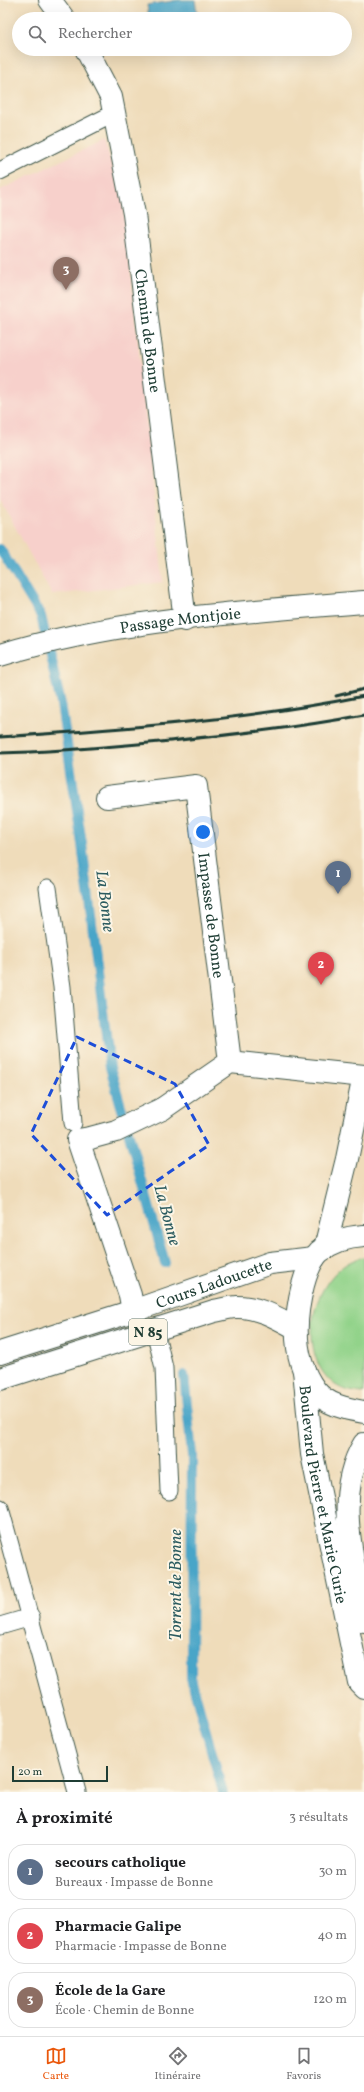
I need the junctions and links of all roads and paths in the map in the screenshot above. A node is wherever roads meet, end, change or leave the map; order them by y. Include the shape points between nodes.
1 (50, 0) edge
2 (59, 12) edge
3 (90, 56) edge
4 (115, 113) junction
5 (0, 171) edge
6 (364, 602) edge
7 (185, 620) junction
8 (0, 656) edge
9 (107, 797) dead end
10 (48, 888) dead end
11 (230, 1062) junction
12 (364, 1076) edge
13 (80, 1133) junction
14 (364, 1236) edge
15 (320, 1253) junction
16 (133, 1311) junction
17 (296, 1328) junction
18 (155, 1330) junction
19 (0, 1353) edge
20 (304, 1370) junction
21 (0, 1379) edge
22 (364, 1412) edge
23 (364, 1444) edge
24 (169, 1490) dead end
25 (0, 1508) edge
26 (31, 1617) junction
27 (364, 1621) edge
28 (0, 1626) edge
29 (364, 1687) edge
30 (77, 1792) edge

1 - 2 street
3 - 4 street, Chemin de Bonne via 111,97
4 - 5 lane
4 - 7 street, Chemin de Bonne via 134,214
6 - 7 street, Passage Montjoie
7 - 8 street, Passage Montjoie via 60,639
9 - 11 street, Impasse de Bonne via 196,786
10 - 13 lane
11 - 12 street
11 - 13 street via 162,1109 116,1131
12 - 15 street via 347,1159
13 - 16 street
14 - 15 street, Cours Ladoucette via 338,1240
15 - 16 street, Cours Ladoucette / N 85 via 270,1263
15 - 17 street via 305,1277
16 - 19 street, Cours Ladoucette / N 85
17 - 18 street, Cours Ladoucette / N 85 via 257,1310 237,1307 214,1311
17 - 20 street
18 - 21 street, Cours Ladoucette / N 85
18 - 24 lane via 164,1368
20 - 22 street via 316,1391 328,1401 344,1408
20 - 29 street, Boulevard Pierre et Marie Curie via 312,1454 359,1682
23 - 27 street, Boulevard Pierre et Marie Curie via 352,1469 347,1498 348,1525
25 - 26 lane
26 - 28 lane
26 - 30 lane

